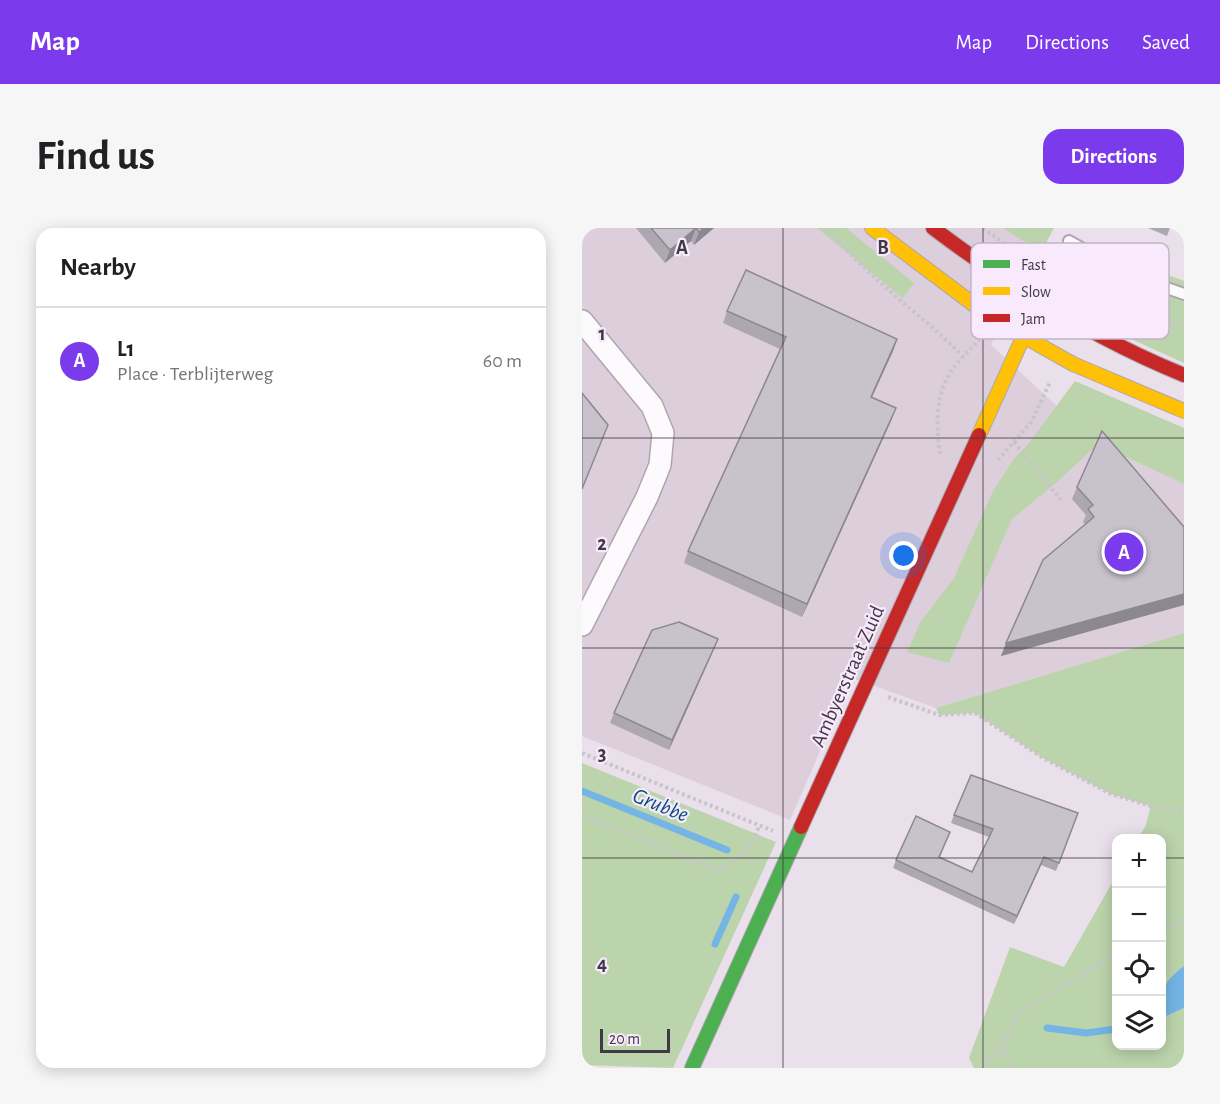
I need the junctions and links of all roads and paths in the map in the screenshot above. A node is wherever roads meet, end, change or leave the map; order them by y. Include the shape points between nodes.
1 (826, 228) edge
2 (872, 228) edge
3 (933, 228) edge
4 (983, 228) edge
5 (1069, 241) dead end
6 (1003, 243) edge
7 (1073, 243) edge
8 (971, 256) edge
9 (1169, 289) edge
10 (1184, 294) edge
11 (971, 305) edge
12 (582, 321) edge
13 (1169, 322) edge
14 (1184, 327) edge
15 (1023, 339) edge
16 (1028, 339) edge
17 (1106, 339) edge
18 (1060, 357) junction
19 (1184, 375) edge
20 (1184, 411) edge
21 (1014, 442) junction
22 (941, 460) dead end
23 (993, 465) dead end
24 (1061, 500) dead end
25 (582, 625) edge
26 (864, 689) junction
27 (582, 753) edge
28 (1184, 812) edge
29 (582, 815) edge
30 (759, 825) junction
31 (795, 841) junction
32 (1184, 919) edge
33 (1166, 928) edge
34 (1112, 956) edge
35 (1002, 1046) junction
36 (1184, 1063) edge
37 (692, 1068) edge
38 (982, 1068) edge
39 (1012, 1068) edge
40 (1174, 1068) edge

1 - 22 path via 963,357 945,381 941,397
2 - 11 street
3 - 8 street
4 - 6 path
5 - 7 lane
9 - 10 lane
12 - 25 street via 652,406 663,433 660,465 647,497
13 - 14 path
15 - 26 street, Ambyerstraat Zuid
16 - 18 street
17 - 19 street
18 - 20 street
18 - 21 path via 1032,421
21 - 23 path
21 - 24 path
26 - 28 path via 939,715 975,713 1043,758 1111,794
26 - 31 street, Ambyerstraat Zuid
27 - 30 path
29 - 30 path via 718,870 755,840
30 - 31 path
31 - 37 street, Ambyerstraat Zuid
32 - 33 path
34 - 35 path via 1019,1014
35 - 38 path
35 - 39 path
36 - 40 path

